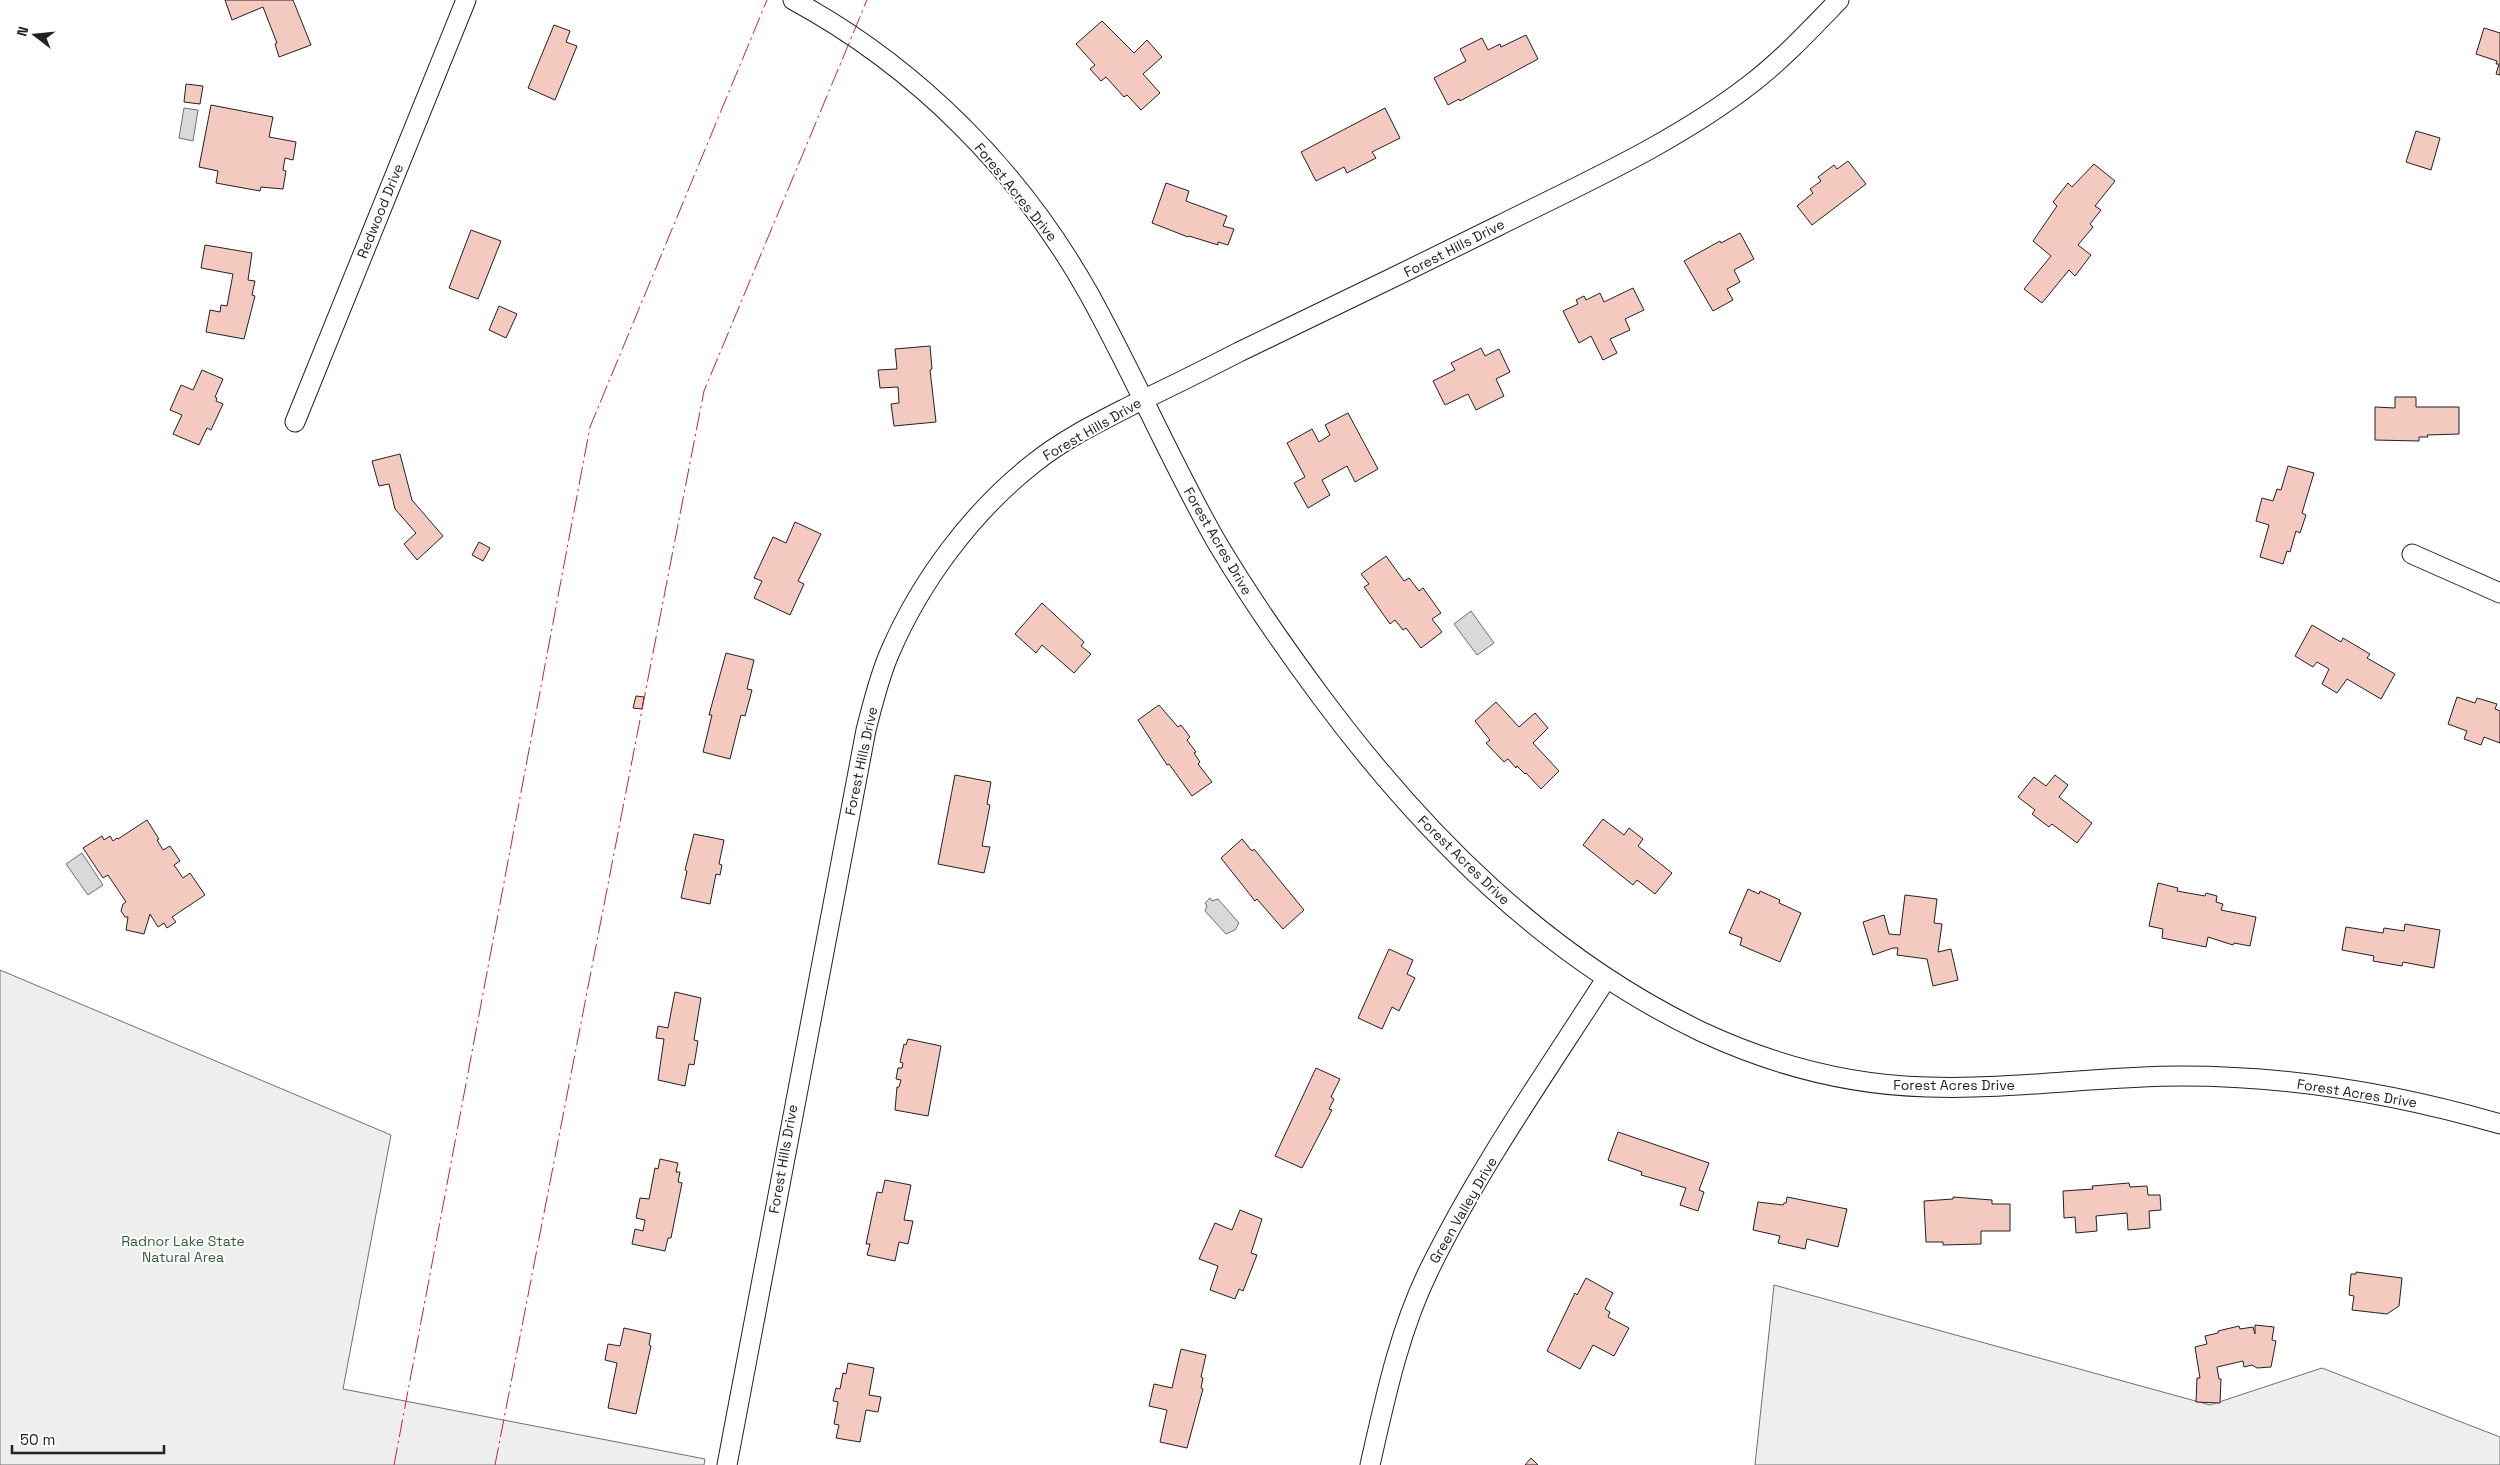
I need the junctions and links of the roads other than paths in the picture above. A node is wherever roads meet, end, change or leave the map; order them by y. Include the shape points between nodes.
1 (466, 0) edge
2 (793, 0) edge
3 (1839, 0) edge
4 (1143, 400) junction
5 (296, 422) dead end
6 (2412, 554) dead end
7 (2500, 593) edge
8 (1606, 979) junction
9 (2500, 1124) edge
10 (727, 1465) edge
11 (1370, 1465) edge

1 - 5 street, Redwood Drive
2 - 4 street, Forest Acres Drive via 847,32 920,87 1006,176 1045,225 1086,288
3 - 4 street, Forest Hills Drive via 1753,82 1670,136 1583,183
4 - 8 street, Forest Acres Drive via 1194,501 1248,592 1358,745 1405,802 1462,862 1531,923
4 - 10 street, Forest Hills Drive via 1064,442 1005,488 951,549 925,587 890,652 866,730
6 - 7 street
8 - 9 street, Forest Acres Drive via 1662,1012 1722,1041 1790,1066 1856,1081 1945,1087 2150,1077 2244,1078 2372,1093
8 - 11 street, Green Valley Drive via 1479,1178 1429,1270 1396,1361

